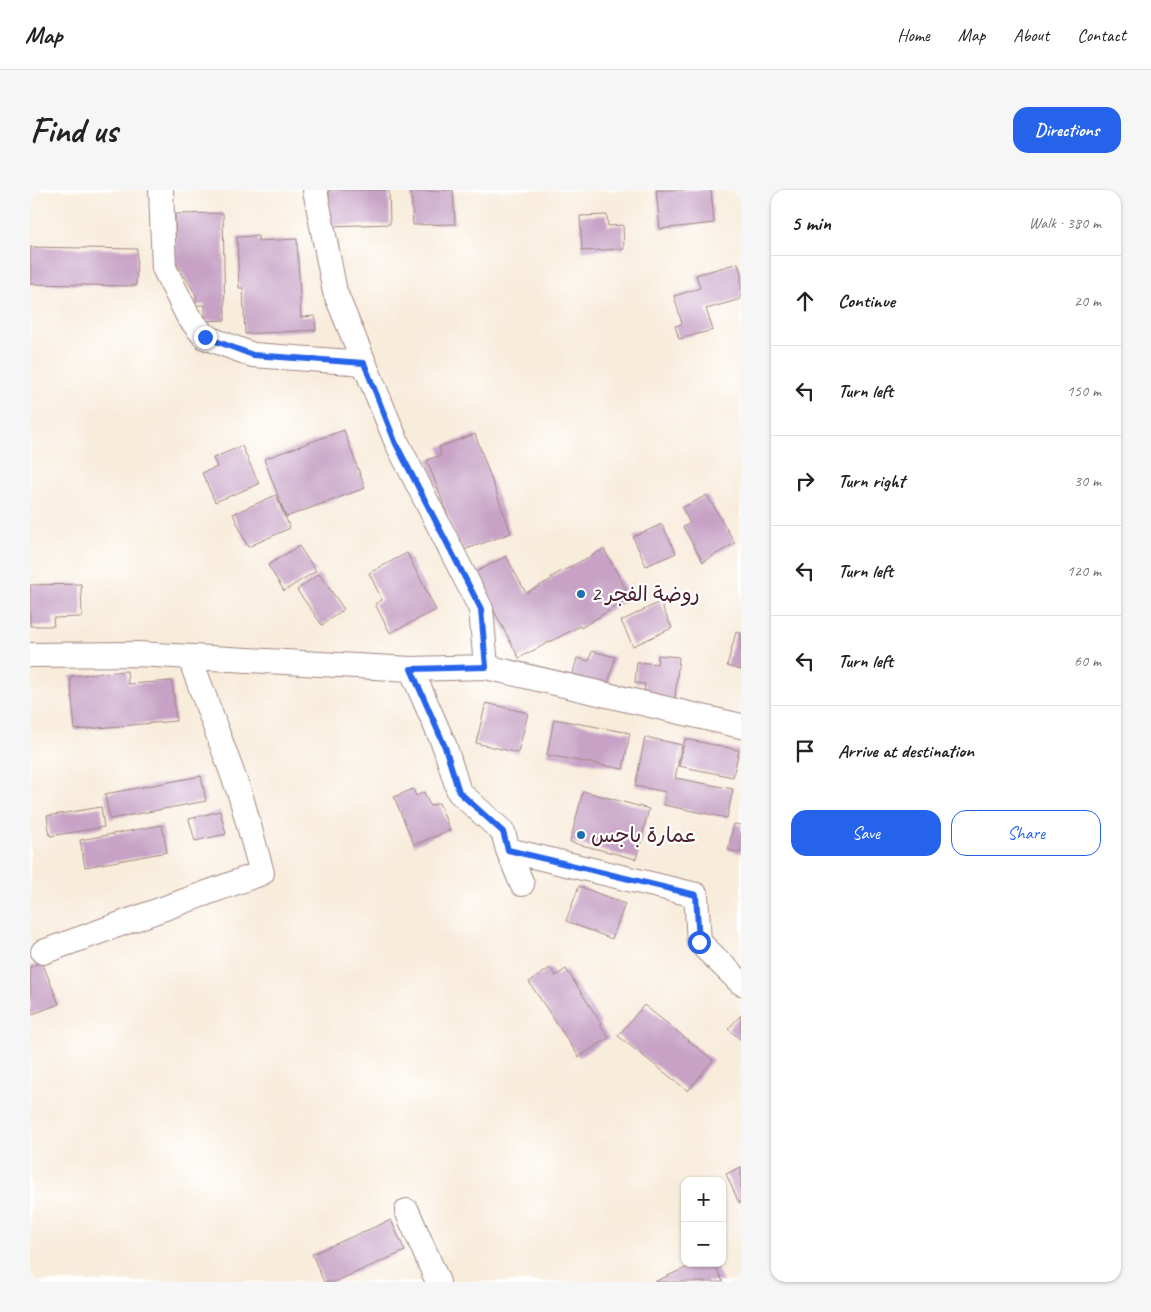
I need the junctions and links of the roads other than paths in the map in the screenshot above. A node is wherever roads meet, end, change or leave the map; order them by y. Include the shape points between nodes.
1 (161, 190) edge
2 (316, 190) edge
3 (364, 363) junction
4 (30, 655) edge
5 (190, 658) junction
6 (486, 667) junction
7 (411, 669) junction
8 (741, 726) edge
9 (508, 850) junction
10 (522, 884) dead end
11 (43, 952) dead end
12 (741, 983) edge
13 (407, 1211) dead end
14 (438, 1282) edge

1 - 3 street via 164,268 188,316 205,337 253,355
2 - 3 street via 335,292
3 - 6 street via 396,444 481,609
4 - 5 street via 137,654
5 - 7 street
5 - 11 street via 241,797 262,873
6 - 7 street
6 - 8 street
7 - 9 street via 445,747 459,792 503,832
9 - 10 street
9 - 12 street via 696,895 699,942
13 - 14 street

